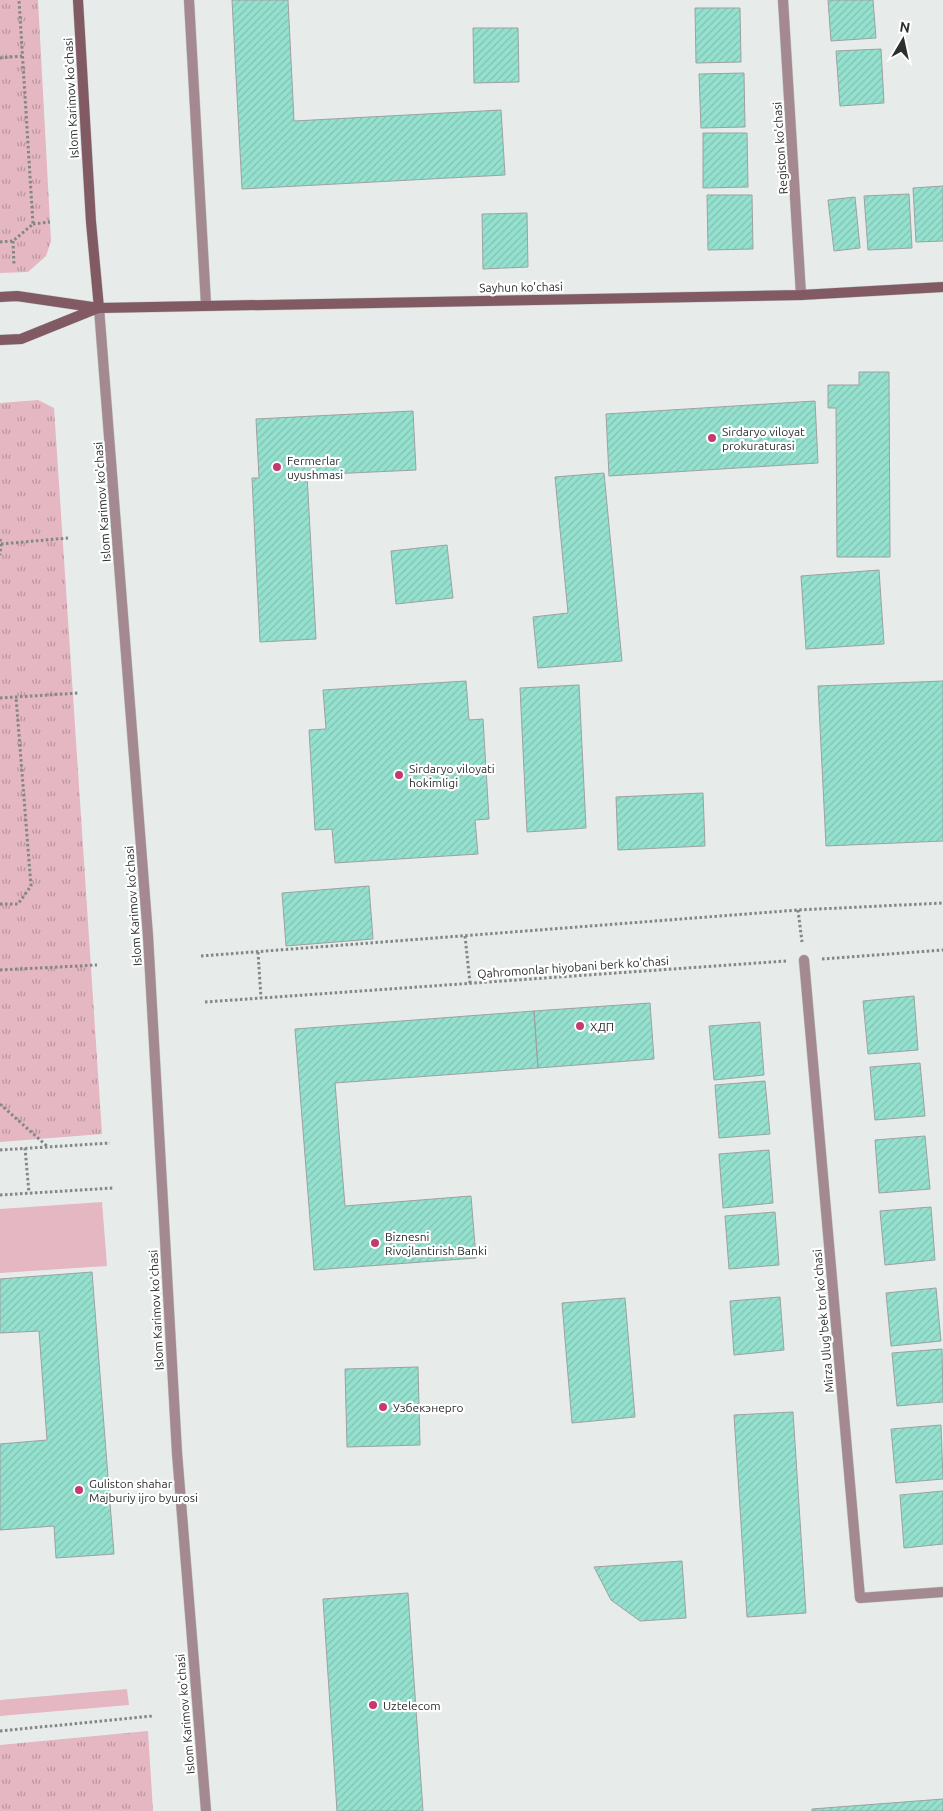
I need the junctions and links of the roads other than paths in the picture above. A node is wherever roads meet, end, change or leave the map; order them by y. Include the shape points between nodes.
1 (78, 0) edge
2 (189, 0) edge
3 (783, 0) edge
4 (943, 287) edge
5 (801, 295) junction
6 (0, 297) edge
7 (206, 305) junction
8 (99, 308) junction
9 (0, 340) edge
10 (804, 960) road end
11 (943, 1592) edge
12 (206, 1811) edge

1 - 8 street, Islom Karimov ko'chasi via 90,214
2 - 7 street
3 - 5 street, Registon ko'chasi
4 - 5 street, Sayhun ko'chasi
5 - 7 street, Sayhun ko'chasi
6 - 8 street, Sayhun ko'chasi via 17,296
7 - 8 street, Sayhun ko'chasi
8 - 9 street, Sayhun ko'chasi via 21,339
8 - 12 street, Islom Karimov ko'chasi via 148,936 177,1453
10 - 11 street, Mirza Ulug'bek tor ko'chasi via 860,1598

